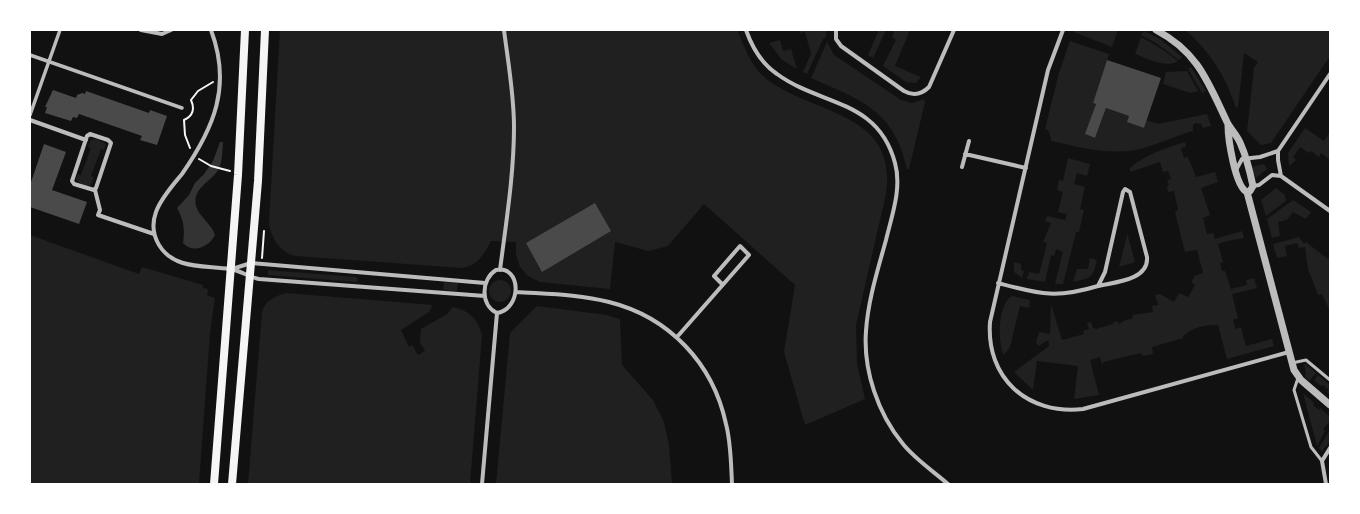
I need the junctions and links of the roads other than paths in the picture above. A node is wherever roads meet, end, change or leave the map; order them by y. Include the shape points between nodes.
1 (60, 30) edge
2 (141, 30) edge
3 (171, 30) edge
4 (211, 30) edge
5 (245, 30) edge
6 (265, 30) edge
7 (504, 30) edge
8 (746, 30) edge
9 (836, 30) edge
10 (954, 30) edge
11 (1063, 30) edge
12 (1156, 30) edge
13 (30, 55) edge
14 (48, 62) junction
15 (1330, 74) edge
16 (182, 108) dead end
17 (30, 115) edge
18 (30, 120) edge
19 (1228, 125) junction
20 (86, 140) junction
21 (968, 141) dead end
22 (1278, 151) junction
23 (965, 154) junction
24 (1245, 158) junction
25 (962, 167) dead end
26 (1026, 168) junction
27 (1236, 171) junction
28 (1281, 176) junction
29 (1253, 186) junction
30 (95, 190) junction
31 (1246, 192) junction
32 (1330, 211) edge
33 (154, 234) junction
34 (251, 263) junction
35 (231, 269) junction
36 (500, 270) junction
37 (250, 277) junction
38 (486, 283) junction
39 (998, 283) junction
40 (722, 284) junction
41 (1098, 286) junction
42 (516, 292) junction
43 (485, 296) junction
44 (497, 313) junction
45 (677, 337) junction
46 (1289, 352) junction
47 (1292, 362) junction
48 (1298, 377) junction
49 (1330, 380) edge
50 (1330, 405) edge
51 (1330, 448) edge
52 (1322, 461) junction
53 (214, 484) edge
54 (232, 484) edge
55 (482, 484) edge
56 (732, 484) edge
57 (948, 484) edge
58 (1326, 484) edge

1 - 14 street
2 - 3 street via 162,34
4 - 33 street via 217,48 220,80 215,114 199,148 157,209
5 - 35 main road
6 - 34 main road via 258,181
7 - 36 street via 513,94 514,128
8 - 57 street via 758,55 777,74 859,112 877,128 889,145 895,164 897,188 867,320 867,359 874,392 894,432 915,456
9 - 10 street via 836,39 840,46 904,91 914,95 924,92 928,87
11 - 26 street via 1050,65
12 - 19 street via 1180,45 1198,64 1209,81
13 - 14 street
14 - 16 street
14 - 17 street
15 - 22 street
18 - 20 street
19 - 24 street via 1241,144
19 - 27 street
20 - 30 street via 72,181 74,184
20 - 30 street via 88,135 92,135 111,143
21 - 23 street
22 - 24 street via 1260,157
22 - 28 street
23 - 25 street
23 - 26 street
24 - 27 street via 1239,162
24 - 29 street
26 - 39 street
27 - 31 street via 1241,189
28 - 29 street via 1272,175 1259,185
28 - 32 street
29 - 31 street
30 - 33 street via 100,210 98,215
31 - 46 street
33 - 35 street via 162,250 179,262 193,266
34 - 35 street
34 - 37 main road
34 - 38 street
35 - 37 street
35 - 53 main road
36 - 38 street via 492,273
36 - 42 street via 506,271 514,279
37 - 43 street
37 - 54 main road
38 - 43 street
39 - 41 street via 1032,292 1060,295
39 - 46 street via 989,332 996,363 1014,389 1048,408 1082,409
40 - 40 street via 749,255 740,246 714,276
40 - 45 street
41 - 41 street via 1137,276 1147,264 1128,190 1123,192 1105,272
42 - 44 street via 511,304
42 - 45 street via 608,301 642,313
43 - 44 street via 488,307
44 - 55 street
45 - 56 street via 705,371 721,405 728,436
46 - 47 street
47 - 48 street
47 - 49 lane via 1306,360
48 - 50 street
48 - 52 lane via 1294,390 1311,447
51 - 52 street
52 - 58 street

